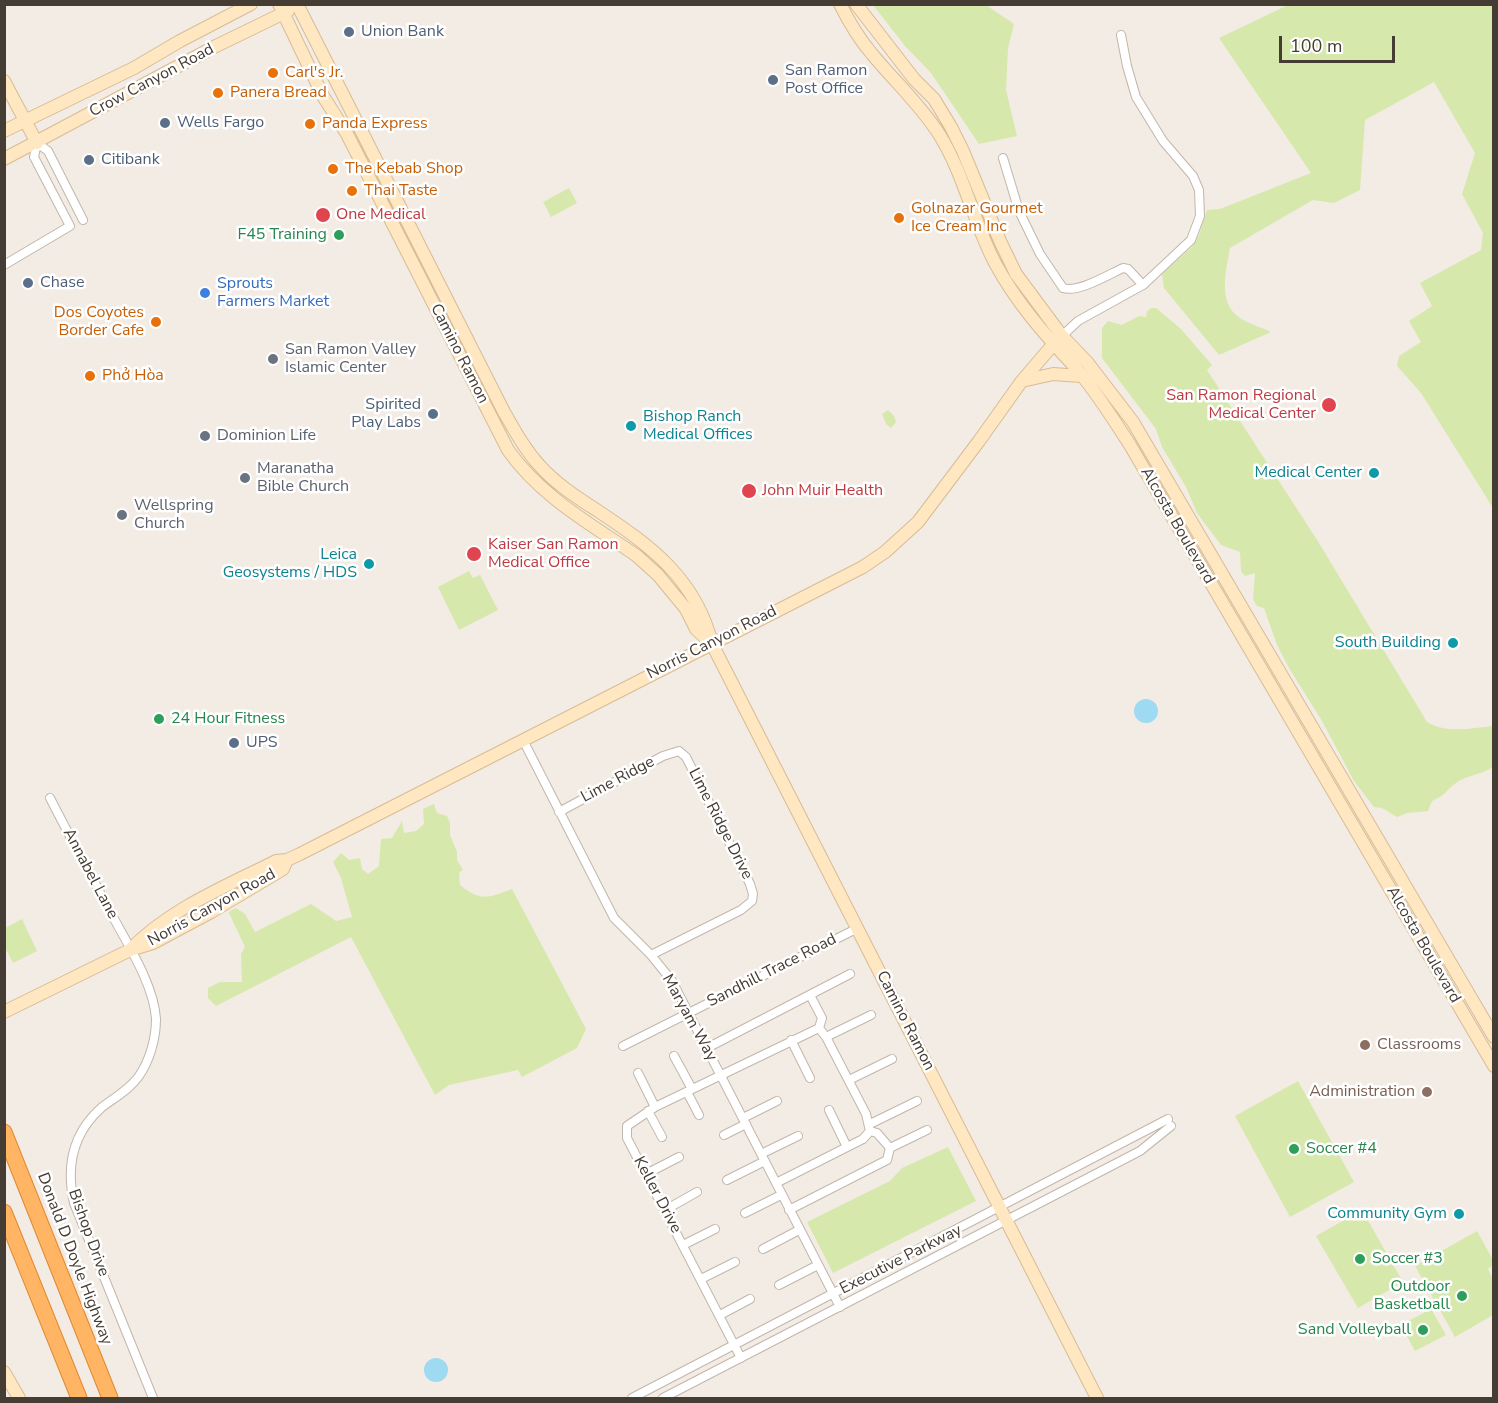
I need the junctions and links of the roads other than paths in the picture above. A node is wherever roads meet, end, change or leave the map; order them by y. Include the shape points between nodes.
1 (251, 4) edge
2 (840, 4) edge
3 (856, 4) edge
4 (298, 5) edge
5 (281, 9) edge
6 (1121, 35) dead end
7 (4, 81) edge
8 (25, 122) junction
9 (4, 131) edge
10 (37, 143) junction
11 (1003, 158) dead end
12 (4, 159) edge
13 (83, 220) dead end
14 (4, 265) edge
15 (1143, 285) junction
16 (1062, 336) junction
17 (1052, 344) junction
18 (1081, 376) junction
19 (1021, 382) junction
20 (712, 644) junction
21 (523, 740) junction
22 (679, 751) joint
23 (50, 798) dead end
24 (559, 812) junction
25 (858, 928) junction
26 (130, 950) junction
27 (651, 954) junction
28 (850, 974) dead end
29 (810, 995) junction
30 (4, 1012) edge
31 (689, 1013) junction
32 (871, 1015) dead end
33 (819, 1028) junction
34 (826, 1037) junction
35 (1494, 1037) edge
36 (791, 1040) junction
37 (623, 1046) dead end
38 (706, 1048) junction
39 (674, 1056) dead end
40 (892, 1059) dead end
41 (1494, 1066) edge
42 (638, 1073) dead end
43 (720, 1076) junction
44 (810, 1078) dead end
45 (849, 1080) junction
46 (690, 1091) junction
47 (777, 1101) dead end
48 (916, 1101) dead end
49 (652, 1109) junction
50 (829, 1110) dead end
51 (699, 1115) dead end
52 (744, 1121) junction
53 (870, 1127) junction
54 (927, 1130) dead end
55 (4, 1132) edge
56 (724, 1135) dead end
57 (798, 1136) dead end
58 (662, 1137) dead end
59 (847, 1147) junction
60 (890, 1148) junction
61 (679, 1157) dead end
62 (763, 1158) junction
63 (646, 1174) junction
64 (727, 1180) dead end
65 (776, 1183) junction
66 (697, 1192) dead end
67 (781, 1195) junction
68 (1000, 1208) junction
69 (665, 1210) junction
70 (789, 1210) junction
71 (4, 1212) edge
72 (745, 1213) dead end
73 (1007, 1220) junction
74 (715, 1229) dead end
75 (799, 1230) junction
76 (683, 1245) junction
77 (763, 1249) dead end
78 (735, 1262) dead end
79 (818, 1265) junction
80 (701, 1279) junction
81 (779, 1285) dead end
82 (833, 1294) junction
83 (750, 1299) dead end
84 (840, 1307) junction
85 (720, 1315) junction
86 (752, 1336) junction
87 (734, 1346) junction
88 (759, 1349) junction
89 (741, 1358) junction
90 (4, 1372) edge
91 (19, 1398) edge
92 (79, 1398) edge
93 (110, 1398) edge
94 (153, 1398) edge
95 (632, 1398) edge
96 (663, 1398) edge
97 (1097, 1398) edge

1 - 8 main road, Crow Canyon Road
2 - 17 main road, Alcosta Boulevard via 871,53 915,99 939,134 955,162 995,264
3 - 16 main road, Alcosta Boulevard via 934,99 951,126 1016,273
4 - 5 main road, Crow Canyon Road
4 - 20 main road, Camino Ramon via 522,443 562,486 641,540 670,566 691,592 707,622
5 - 10 main road, Crow Canyon Road
5 - 20 main road, Camino Ramon via 508,450 545,492 654,571 686,609 696,629
6 - 15 street via 1136,98 1163,141 1192,176 1200,202 1200,216 1191,240
7 - 8 main road
8 - 9 main road, Crow Canyon Road
8 - 10 main road
10 - 12 main road, Crow Canyon Road
10 - 13 street via 48,151
10 - 14 street via 34,156 70,226
11 - 15 street via 1019,211 1040,254 1063,288 1069,290 1093,282 1123,268
15 - 16 street via 1078,321
16 - 17 main road, Norris Canyon Road
16 - 35 main road, Alcosta Boulevard via 1088,362 1133,422
17 - 18 main road, Alcosta Boulevard
17 - 19 main road, Norris Canyon Road
18 - 19 main road via 1053,374
18 - 41 main road, Alcosta Boulevard via 1131,445
19 - 20 main road, Norris Canyon Road via 909,532 863,567
20 - 21 main road, Norris Canyon Road
20 - 25 main road, Camino Ramon
21 - 24 street, Maryam Way
21 - 26 main road, Norris Canyon Road via 200,900 147,932
22 - 24 street, Lime Ridge via 654,760
22 - 27 street, Lime Ridge Drive via 686,757 730,842 753,894 752,901 741,910
23 - 26 street, Annabel Lane
24 - 27 street, Maryam Way via 614,918
25 - 31 street, Sandhill Trace Road
25 - 68 main road, Camino Ramon
26 - 30 main road, Norris Canyon Road
26 - 94 street, Bishop Drive via 153,999 155,1026 151,1051 139,1076 100,1109 79,1135 72,1154 70,1180 74,1203
27 - 31 street, Maryam Way via 672,981
28 - 29 street
29 - 33 street via 822,1018
29 - 38 street
31 - 37 street, Sandhill Trace Road
31 - 38 street, Maryam Way
32 - 34 street
33 - 34 street
33 - 36 street, Keller Drive
34 - 45 street
36 - 43 street, Keller Drive
36 - 44 street
38 - 43 street, Maryam Way
39 - 46 street
40 - 45 street
42 - 49 street
43 - 46 street, Keller Drive
43 - 52 street, Maryam Way
45 - 53 street
46 - 49 street, Keller Drive
46 - 51 street
47 - 52 street
48 - 53 street
49 - 58 street
49 - 63 street, Keller Drive via 631,1122 626,1131
50 - 59 street
52 - 56 street
52 - 62 street, Maryam Way
53 - 59 street via 863,1139
53 - 60 street
54 - 60 street
55 - 93 highway, Donald D Doyle Highway
57 - 62 street
59 - 65 street
60 - 70 street via 887,1160 880,1165
61 - 63 street
62 - 64 street
62 - 65 street, Maryam Way
63 - 69 street, Keller Drive
65 - 67 street, Maryam Way
66 - 69 street
67 - 70 street, Maryam Way
67 - 72 street
68 - 73 main road, Camino Ramon
68 - 73 street, Executive Parkway via 1170,1122 1140,1151
68 - 82 street, Executive Parkway
69 - 76 street, Keller Drive
70 - 75 street, Maryam Way
71 - 92 highway
73 - 84 street, Executive Parkway
73 - 97 main road, Camino Ramon
74 - 76 street
75 - 77 street
75 - 79 street, Maryam Way
76 - 80 street, Keller Drive
78 - 80 street
79 - 81 street
79 - 82 street, Maryam Way
80 - 85 street, Keller Drive
82 - 84 street, Maryam Way
82 - 86 street, Executive Parkway
83 - 85 street
84 - 88 street, Executive Parkway
85 - 87 street, Keller Drive
86 - 87 street, Executive Parkway
86 - 88 street
87 - 89 street, Keller Drive
87 - 95 street, Executive Parkway
88 - 89 street, Executive Parkway
89 - 96 street, Executive Parkway
90 - 91 main road

